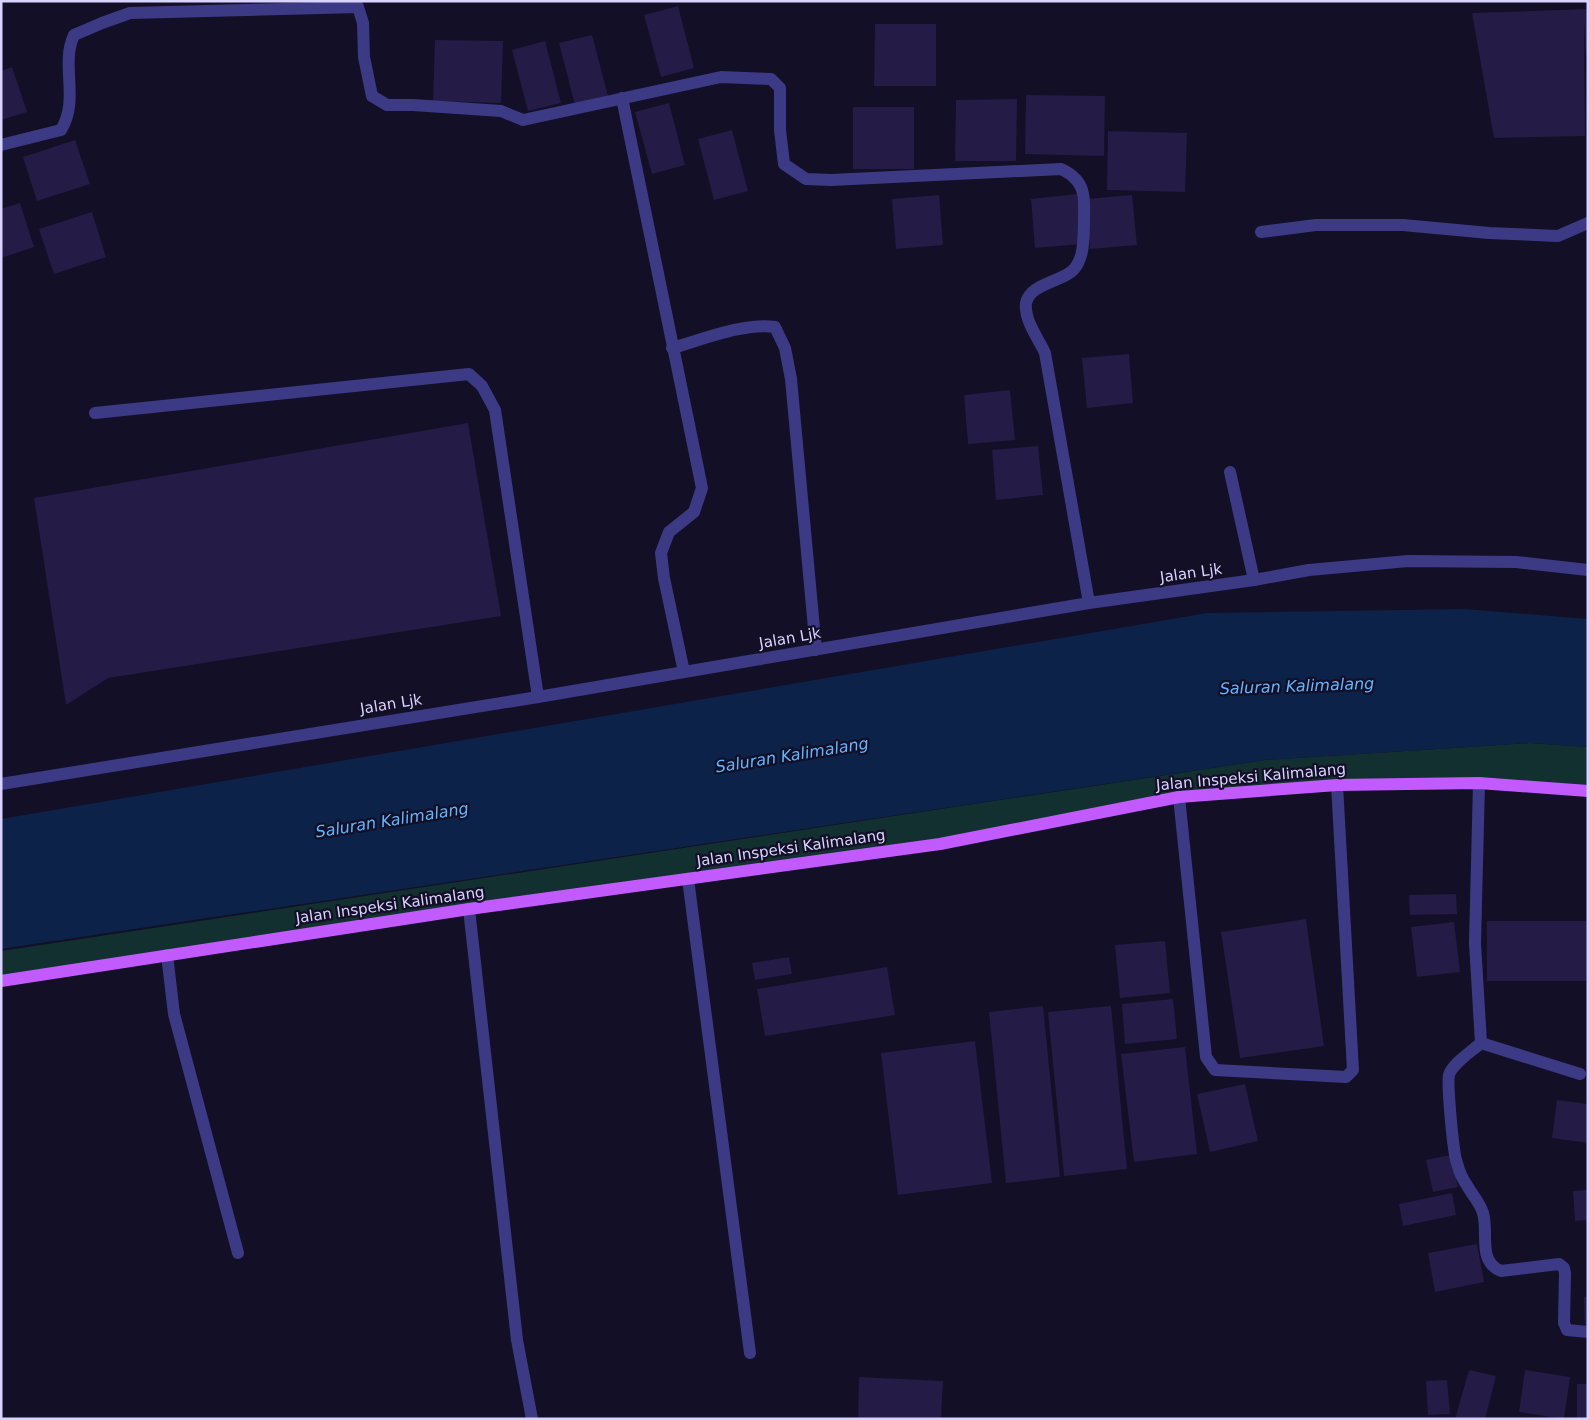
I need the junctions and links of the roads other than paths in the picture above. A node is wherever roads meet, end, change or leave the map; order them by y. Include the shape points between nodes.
1 (622, 98) junction
2 (1, 145) edge
3 (1588, 222) edge
4 (1261, 232) dead end
5 (672, 348) junction
6 (95, 413) dead end
7 (1230, 472) dead end
8 (1588, 570) edge
9 (1254, 580) junction
10 (1089, 603) junction
11 (816, 650) junction
12 (684, 672) junction
13 (538, 697) junction
14 (1479, 783) junction
15 (1, 784) edge
16 (1337, 785) junction
17 (1588, 791) edge
18 (1179, 797) junction
19 (688, 879) junction
20 (468, 909) junction
21 (167, 955) junction
22 (1, 982) edge
23 (1481, 1043) junction
24 (1580, 1074) dead end
25 (238, 1254) dead end
26 (1588, 1332) edge
27 (750, 1353) dead end
28 (532, 1419) edge

1 - 2 street via 523,120 501,110 387,105 372,96 364,57 363,23 358,8 130,13 74,36 70,45 68,119 61,130
1 - 5 street
1 - 10 street via 721,77 770,79 780,88 784,164 806,179 1061,169 1072,174 1083,194 1080,260 1071,272 1044,285 1030,295 1026,303 1027,316 1045,352
3 - 4 street via 1558,236 1403,225 1316,225
5 - 11 street via 746,328 775,327 785,348 791,379
5 - 12 street via 702,488 694,512 669,532 660,553
6 - 13 street via 469,374 482,386 494,410
7 - 9 street
8 - 9 street, Jalan Ljk via 1516,562 1408,561 1309,570
9 - 10 street, Jalan Ljk
10 - 11 street, Jalan Ljk
11 - 12 street, Jalan Ljk
12 - 13 street, Jalan Ljk
13 - 15 street, Jalan Ljk
14 - 16 main road, Jalan Inspeksi Kalimalang
14 - 17 main road, Jalan Inspeksi Kalimalang
14 - 23 street via 1475,943
16 - 18 main road, Jalan Inspeksi Kalimalang
16 - 18 street via 1353,1070 1346,1077 1215,1070 1206,1057
18 - 19 main road, Jalan Inspeksi Kalimalang via 940,844
19 - 20 main road, Jalan Inspeksi Kalimalang
19 - 27 street
20 - 21 main road, Jalan Inspeksi Kalimalang
20 - 28 street via 517,1340
21 - 22 main road, Jalan Inspeksi Kalimalang
21 - 25 street via 174,1014
23 - 24 street
23 - 26 street via 1449,1075 1456,1161 1483,1214 1487,1260 1492,1268 1501,1271 1559,1264 1565,1273 1564,1323 1567,1330

